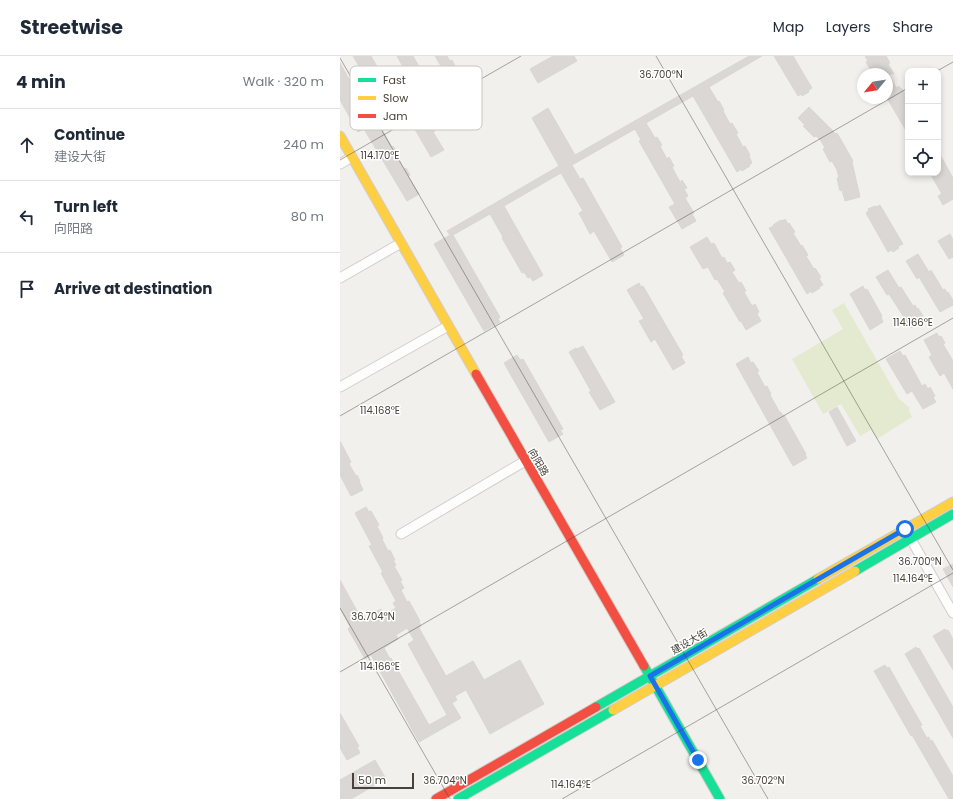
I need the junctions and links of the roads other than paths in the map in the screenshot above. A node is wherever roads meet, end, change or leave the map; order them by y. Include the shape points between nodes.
1 (340, 136) edge
2 (352, 157) junction
3 (340, 164) edge
4 (401, 243) junction
5 (340, 278) edge
6 (448, 326) junction
7 (340, 387) edge
8 (526, 460) junction
9 (953, 502) edge
10 (953, 514) edge
11 (905, 529) junction
12 (401, 534) dead end
13 (910, 539) junction
14 (953, 613) edge
15 (650, 676) junction
16 (655, 685) junction
17 (436, 799) edge
18 (458, 799) edge
19 (720, 799) edge

1 - 2 main road, 向阳路
2 - 3 street
2 - 4 main road, 向阳路
4 - 5 street
4 - 6 main road, 向阳路
6 - 7 street
6 - 8 main road, 向阳路
8 - 12 street
8 - 15 main road, 向阳路
9 - 11 main road, 建设大街
10 - 13 main road
11 - 13 street
11 - 15 main road, 建设大街
13 - 14 street
13 - 16 main road
15 - 16 main road, 向阳路
15 - 17 main road, 建设大街
16 - 18 main road
16 - 19 main road, 向阳路

